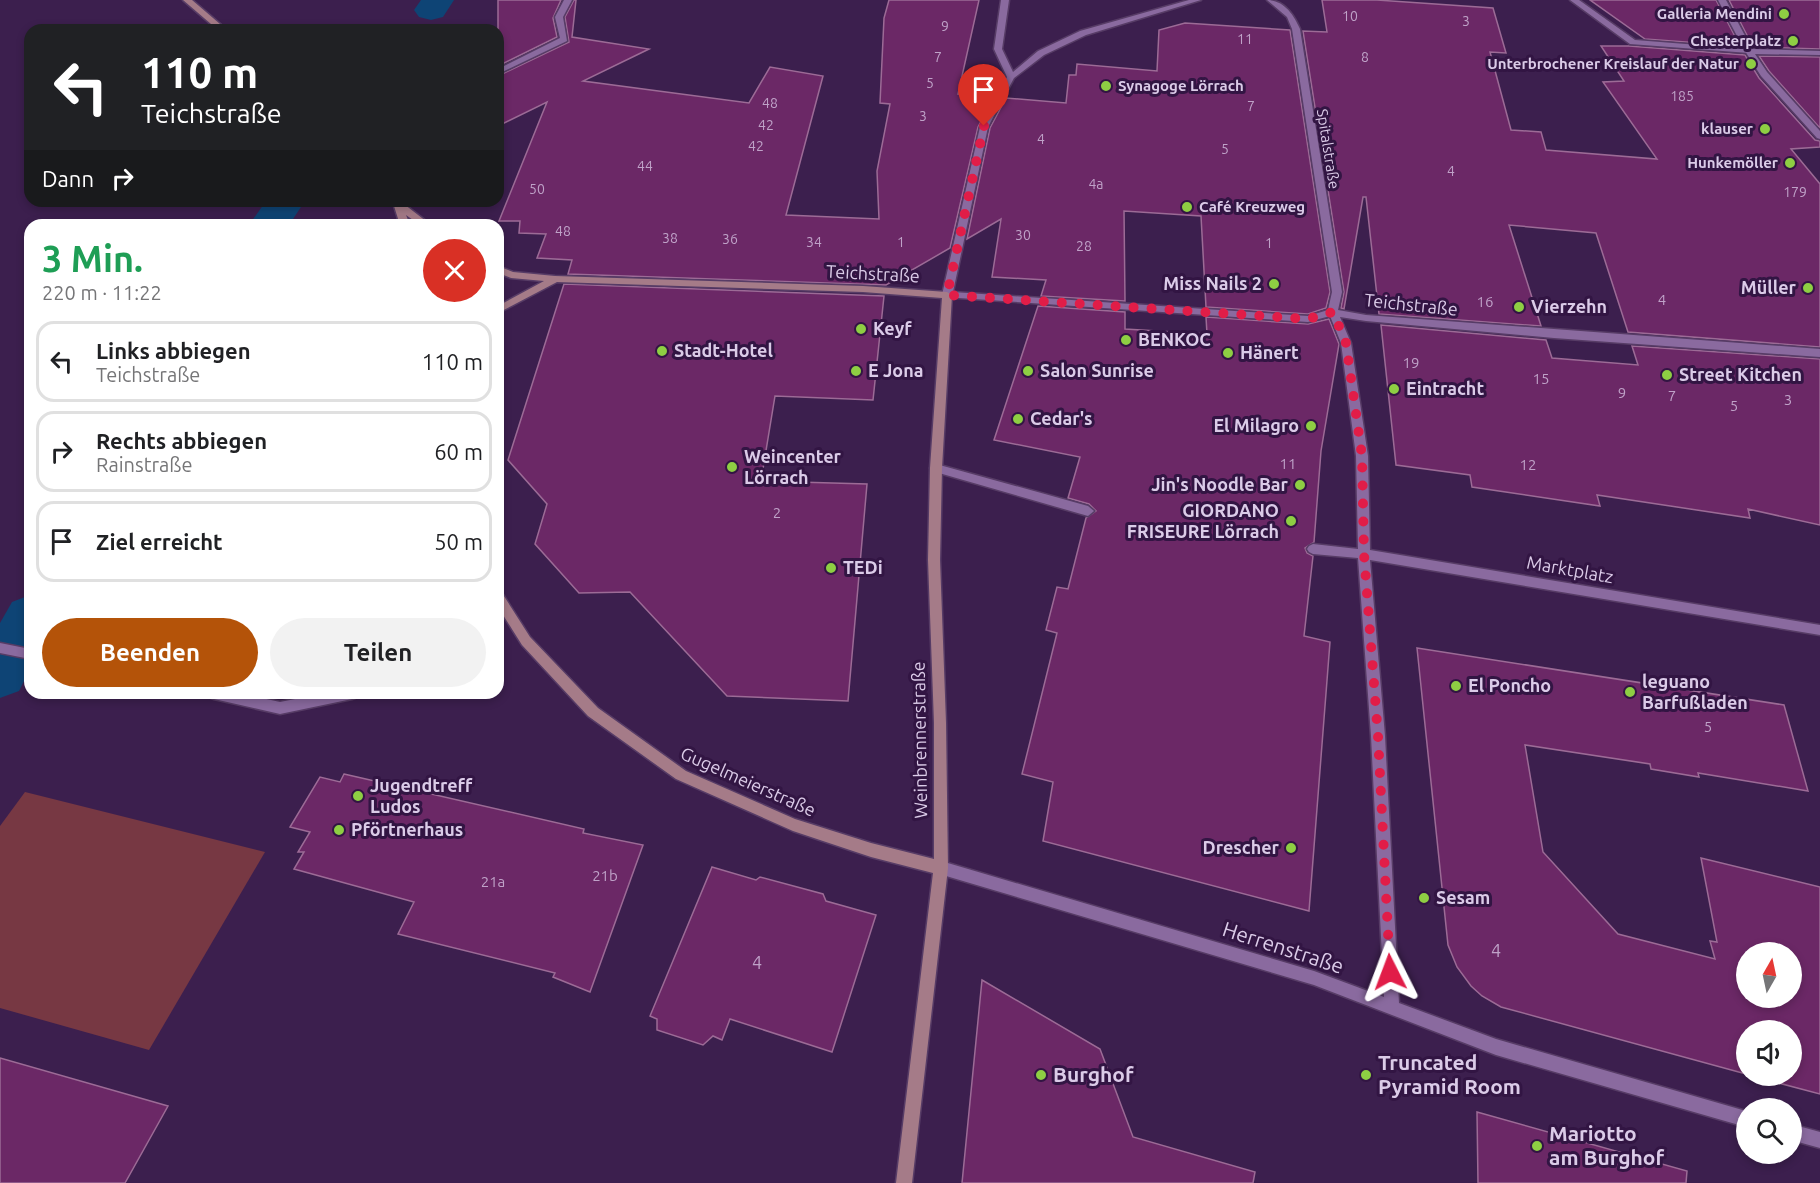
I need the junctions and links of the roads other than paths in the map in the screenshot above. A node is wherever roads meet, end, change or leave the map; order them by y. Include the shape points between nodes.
1 (187, 0) edge
2 (568, 0) edge
3 (1005, 0) edge
4 (1197, 0) edge
5 (1270, 0) edge
6 (1574, 0) edge
7 (1722, 0) edge
8 (216, 24) edge
9 (1749, 51) junction
10 (1820, 53) edge
11 (504, 69) edge
12 (1011, 77) junction
13 (1820, 136) edge
14 (401, 207) edge
15 (418, 219) edge
16 (504, 272) edge
17 (555, 279) junction
18 (947, 295) junction
19 (504, 307) edge
20 (1333, 312) junction
21 (1820, 353) edge
22 (936, 468) junction
23 (1088, 511) dead end
24 (1313, 549) dead end
25 (1364, 554) junction
26 (504, 606) edge
27 (1820, 630) edge
28 (0, 648) edge
29 (24, 653) edge
30 (240, 699) edge
31 (323, 699) edge
32 (941, 868) junction
33 (1392, 1008) junction
34 (1736, 1116) edge
35 (1802, 1135) edge
36 (1820, 1140) edge
37 (904, 1183) edge

1 - 8 street
2 - 11 street via 559,17 564,39
3 - 12 street via 998,49
4 - 12 street via 1083,33 1041,53
5 - 20 street, Spitalstraße via 1290,16 1296,29 1337,292
6 - 9 street via 1634,42
7 - 9 street
9 - 10 street
9 - 13 street via 1764,74
12 - 18 street via 984,126
14 - 15 street
16 - 17 street, Teichstraße
17 - 18 street, Teichstraße
17 - 19 street
18 - 20 street, Teichstraße via 1308,319
18 - 22 street, Weinbrennerstraße
20 - 21 street, Teichstraße via 1542,333
20 - 25 street via 1346,343 1362,456
22 - 23 street
22 - 32 street, Weinbrennerstraße via 934,560
24 - 25 street, Marktplatz
25 - 27 street, Marktplatz
25 - 33 street
26 - 32 street, Gugelmeierstraße via 526,641 593,712 681,776 793,825
28 - 29 street
30 - 31 street via 279,708
32 - 33 street, Herrenstraße via 1314,978
32 - 37 street, Weinbrennerstraße
33 - 34 street, Herrenstraße via 1496,1047
35 - 36 street

